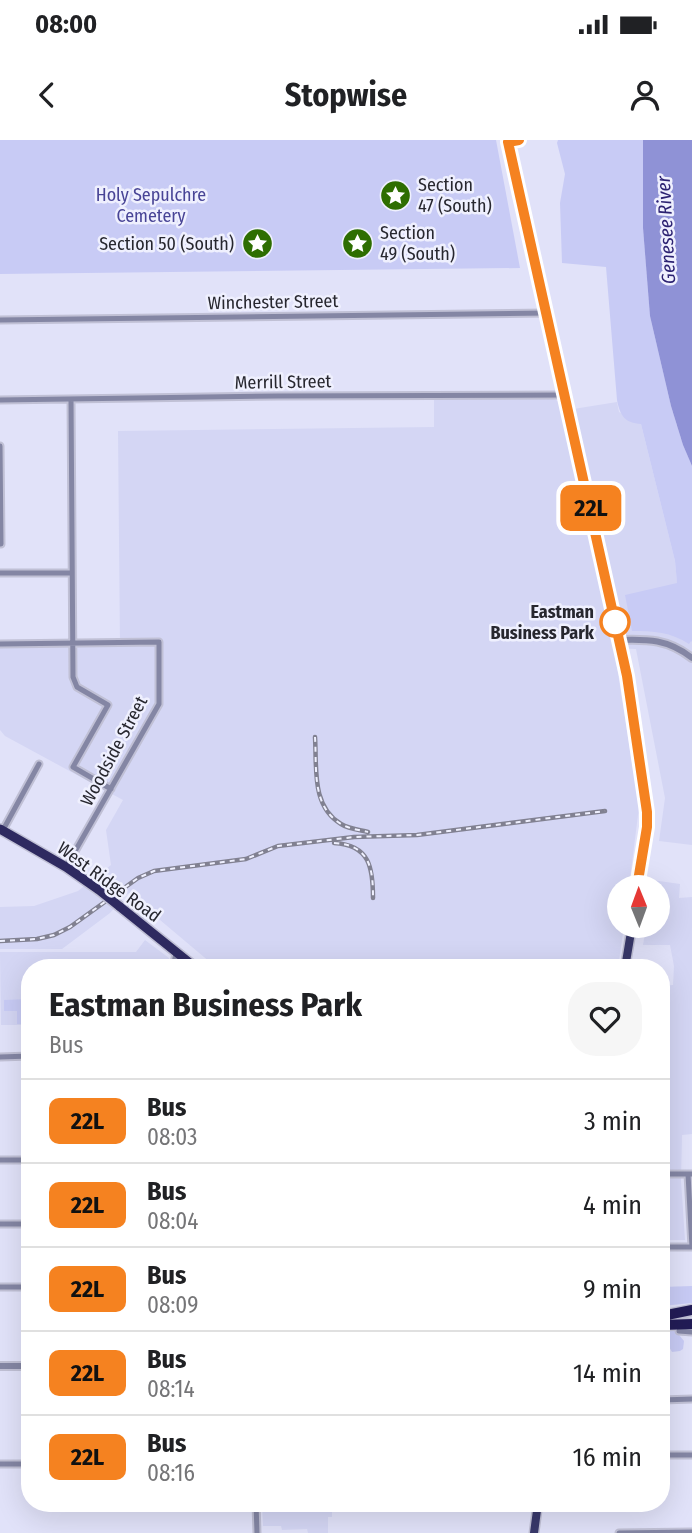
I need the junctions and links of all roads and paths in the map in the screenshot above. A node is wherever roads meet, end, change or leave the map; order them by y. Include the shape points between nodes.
1 (508, 140) edge
2 (547, 313) junction
3 (0, 320) edge
4 (566, 395) junction
5 (0, 400) edge
6 (71, 400) junction
7 (0, 446) edge
8 (584, 479) dead end
9 (588, 493) dead end
10 (1, 544) edge
11 (0, 573) edge
12 (72, 573) junction
13 (619, 640) junction
14 (0, 643) edge
15 (72, 643) junction
16 (692, 658) edge
17 (39, 764) dead end
18 (111, 789) junction
19 (1, 830) edge
20 (66, 867) junction
21 (640, 875) edge
22 (630, 938) edge
23 (176, 953) junction
24 (175, 959) edge
25 (184, 959) edge
26 (626, 959) edge
27 (0, 1056) edge
28 (21, 1056) edge
29 (0, 1160) edge
30 (21, 1160) edge
31 (670, 1174) edge
32 (690, 1174) edge
33 (21, 1223) edge
34 (0, 1224) edge
35 (670, 1247) edge
36 (692, 1247) edge
37 (0, 1287) edge
38 (21, 1288) edge
39 (670, 1308) edge
40 (692, 1308) edge
41 (670, 1319) edge
42 (670, 1322) edge
43 (692, 1324) edge
44 (670, 1326) edge
45 (679, 1331) joint
46 (692, 1332) edge
47 (0, 1366) edge
48 (21, 1366) edge
49 (692, 1399) edge
50 (670, 1400) edge
51 (670, 1455) edge
52 (692, 1455) edge
53 (0, 1464) edge
54 (21, 1464) edge
55 (256, 1512) edge
56 (537, 1512) edge
57 (692, 1532) edge
58 (257, 1533) edge
59 (534, 1533) edge
60 (619, 1533) edge

1 - 2 main road
2 - 3 street, Winchester Street
2 - 4 main road
4 - 6 street, Merrill Street
4 - 8 main road
5 - 6 street, Merrill Street
6 - 12 street
7 - 10 street
9 - 13 main road
11 - 12 street
12 - 15 street
13 - 16 street via 667,643
13 - 21 main road via 647,807
14 - 15 street
15 - 18 street via 74,682 108,705 73,767
15 - 18 street, Woodside Street via 159,642 159,704
17 - 19 street
18 - 20 street, Woodside Street
19 - 20 highway, West Ridge Road
20 - 23 highway, West Ridge Road, bridge
22 - 26 main road
23 - 24 street
23 - 25 highway, West Ridge Road
27 - 28 street
29 - 30 street
31 - 32 street
32 - 36 street
33 - 34 street
35 - 36 street
37 - 38 street
39 - 40 highway
40 - 41 highway
42 - 43 highway
44 - 45 highway
45 - 46 street
47 - 48 street
49 - 50 street
51 - 52 street
53 - 54 street
55 - 58 street
56 - 59 main road
57 - 60 street

